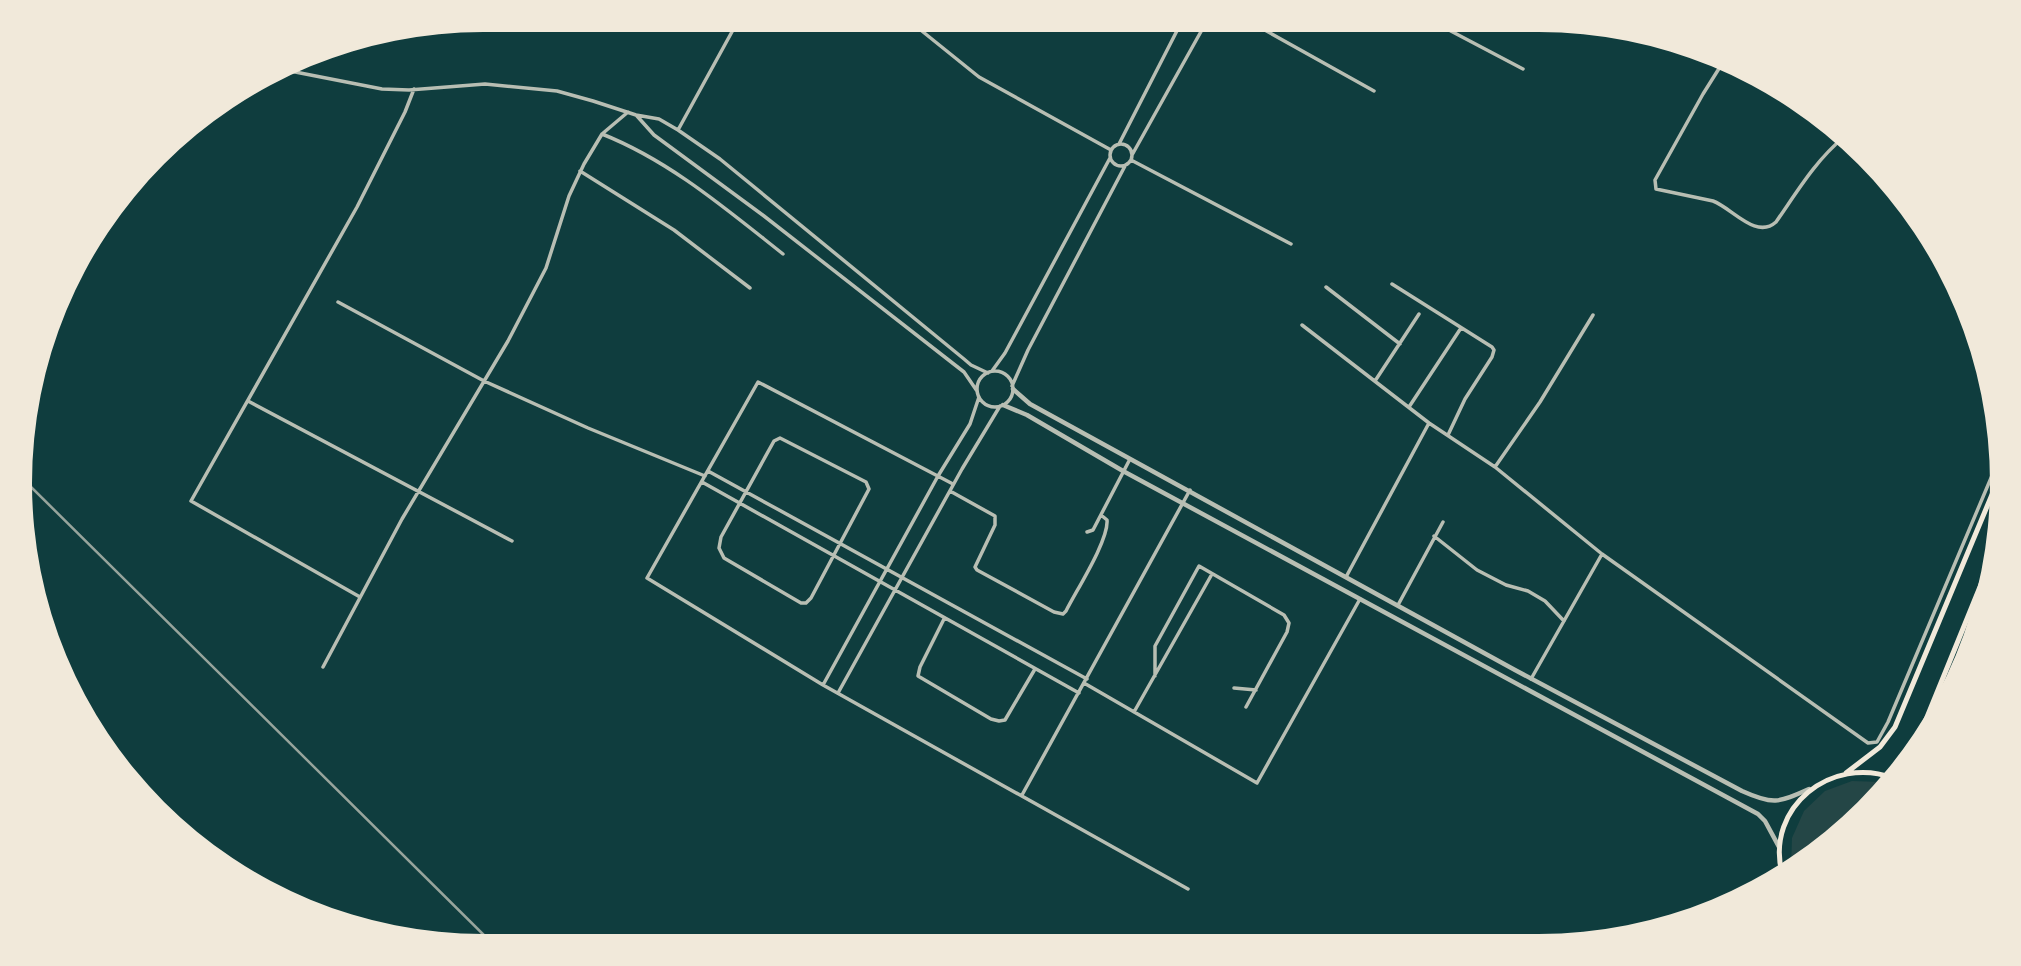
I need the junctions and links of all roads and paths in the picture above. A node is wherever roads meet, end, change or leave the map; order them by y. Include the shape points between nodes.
1 (732, 32) edge
2 (923, 32) edge
3 (1176, 32) edge
4 (1201, 32) edge
5 (1268, 32) edge
6 (1453, 32) edge
7 (1523, 69) dead end
8 (1718, 69) edge
9 (296, 72) edge
10 (415, 89) junction
11 (1374, 91) dead end
12 (628, 112) junction
13 (636, 115) junction
14 (678, 130) junction
15 (602, 135) junction
16 (1119, 144) junction
17 (1836, 144) edge
18 (1111, 150) junction
19 (1110, 158) junction
20 (1132, 158) junction
21 (1125, 166) junction
22 (580, 172) junction
23 (1291, 244) dead end
24 (783, 254) dead end
25 (1392, 284) dead end
26 (1326, 287) dead end
27 (750, 288) dead end
28 (338, 302) dead end
29 (1419, 314) dead end
30 (1593, 315) dead end
31 (1302, 325) dead end
32 (1461, 327) junction
33 (1400, 344) junction
34 (990, 372) junction
35 (484, 381) junction
36 (1376, 381) junction
37 (1013, 387) junction
38 (977, 391) junction
39 (979, 397) junction
40 (248, 401) junction
41 (1002, 405) junction
42 (1409, 407) junction
43 (1429, 423) junction
44 (1448, 435) junction
45 (1130, 459) junction
46 (1495, 467) junction
47 (708, 471) junction
48 (1123, 471) junction
49 (705, 476) junction
50 (938, 477) junction
51 (1990, 481) edge
52 (702, 482) junction
53 (953, 484) junction
54 (1190, 490) junction
55 (950, 491) junction
56 (418, 492) junction
57 (746, 492) junction
58 (1989, 501) edge
59 (739, 503) junction
60 (1184, 503) junction
61 (1101, 515) junction
62 (1443, 522) dead end
63 (1087, 532) dead end
64 (1434, 536) junction
65 (512, 541) dead end
66 (841, 543) junction
67 (1602, 554) junction
68 (834, 557) junction
69 (887, 568) junction
70 (1212, 574) junction
71 (902, 577) junction
72 (1346, 577) junction
73 (880, 582) junction
74 (894, 591) junction
75 (360, 597) junction
76 (1360, 599) junction
77 (1398, 605) junction
78 (1972, 605) edge
79 (944, 618) junction
80 (1564, 621) junction
81 (323, 667) dead end
82 (1035, 669) junction
83 (1515, 670) junction
84 (1155, 676) junction
85 (1510, 679) junction
86 (1531, 679) junction
87 (1085, 681) junction
88 (823, 685) junction
89 (1234, 688) dead end
90 (1256, 690) junction
91 (838, 693) junction
92 (1079, 693) junction
93 (1934, 699) edge
94 (1246, 707) dead end
95 (1134, 712) junction
96 (1600, 715) junction
97 (1595, 725) junction
98 (1846, 773) junction
99 (1882, 775) edge
100 (1813, 787) junction
101 (1021, 795) junction
102 (1779, 848) junction
103 (1779, 864) edge
104 (1188, 889) dead end

1 - 14 street
2 - 18 street via 979,77
3 - 16 street
4 - 20 street
5 - 11 street
6 - 7 street
8 - 17 street via 1655,180 1656,189 1713,201 1758,228 1771,227
9 - 10 street via 382,89
10 - 12 street via 478,84 536,89 572,94
10 - 40 street via 357,207
12 - 13 street
12 - 15 street
13 - 14 street via 659,119
13 - 38 street via 654,135 964,372
14 - 34 street via 720,159 964,359
15 - 22 street
15 - 24 street via 659,162 699,188
16 - 18 street
16 - 20 street via 1129,147
18 - 19 street
19 - 21 street
19 - 34 street via 1005,353
20 - 21 street
20 - 23 street
21 - 37 street
22 - 27 street via 674,230
22 - 35 street via 546,268
25 - 32 street
26 - 33 street
28 - 35 street
29 - 33 street
30 - 46 street
31 - 36 street
32 - 42 street
32 - 44 street via 1494,350
33 - 36 street
34 - 37 street via 1007,376
34 - 38 street via 979,380
35 - 49 street
35 - 56 street
36 - 42 street
37 - 41 street via 1010,399
37 - 45 street via 1031,404
38 - 39 street
39 - 41 street via 988,405
39 - 50 street via 970,424
40 - 56 street
40 - 75 street via 191,501
41 - 48 street
41 - 53 street
42 - 43 street
43 - 44 street
43 - 72 street
44 - 46 street
45 - 48 street
45 - 54 street
46 - 67 street
47 - 49 street
47 - 50 street via 758,382
47 - 57 street
48 - 60 street
48 - 61 street
49 - 52 street
50 - 53 street
50 - 69 street
51 - 67 street via 1888,722 1874,743 1866,742
52 - 59 street
52 - 88 street via 647,578
53 - 55 street
54 - 60 street
54 - 72 street
55 - 61 street via 995,516 977,570 1063,614 1107,527
55 - 71 street
56 - 65 street
56 - 75 street
57 - 59 street
57 - 66 street
57 - 66 street via 780,438 866,482 869,493
58 - 98 main road via 1895,727 1880,747
59 - 68 street
59 - 68 street via 721,537 721,554 804,604
60 - 76 street
60 - 87 street
61 - 63 street
62 - 64 street
64 - 77 street
64 - 80 street via 1477,570 1545,601
66 - 68 street
66 - 69 street
67 - 80 street
68 - 73 street
69 - 71 street
69 - 73 street
70 - 84 street
70 - 84 street via 1199,566 1155,646
70 - 90 street via 1284,615 1289,623
71 - 74 street
71 - 87 street
72 - 77 street
73 - 74 street
73 - 88 street
74 - 79 street
74 - 91 street
75 - 81 street
76 - 85 street
76 - 95 street via 1257,783
77 - 83 street
78 - 93 main road
79 - 82 street
79 - 82 street via 918,676 991,719 1005,720
80 - 86 street
82 - 92 street
83 - 85 street
83 - 86 street
84 - 95 street
85 - 97 street
86 - 96 street
87 - 92 street
87 - 95 street
88 - 91 street
89 - 90 street
90 - 94 street
91 - 101 street
92 - 101 street
96 - 97 street
96 - 100 street via 1760,800 1778,801
97 - 102 street via 1758,814
98 - 99 main road
98 - 100 main road
100 - 102 main road via 1784,825
101 - 104 street
102 - 103 main road

